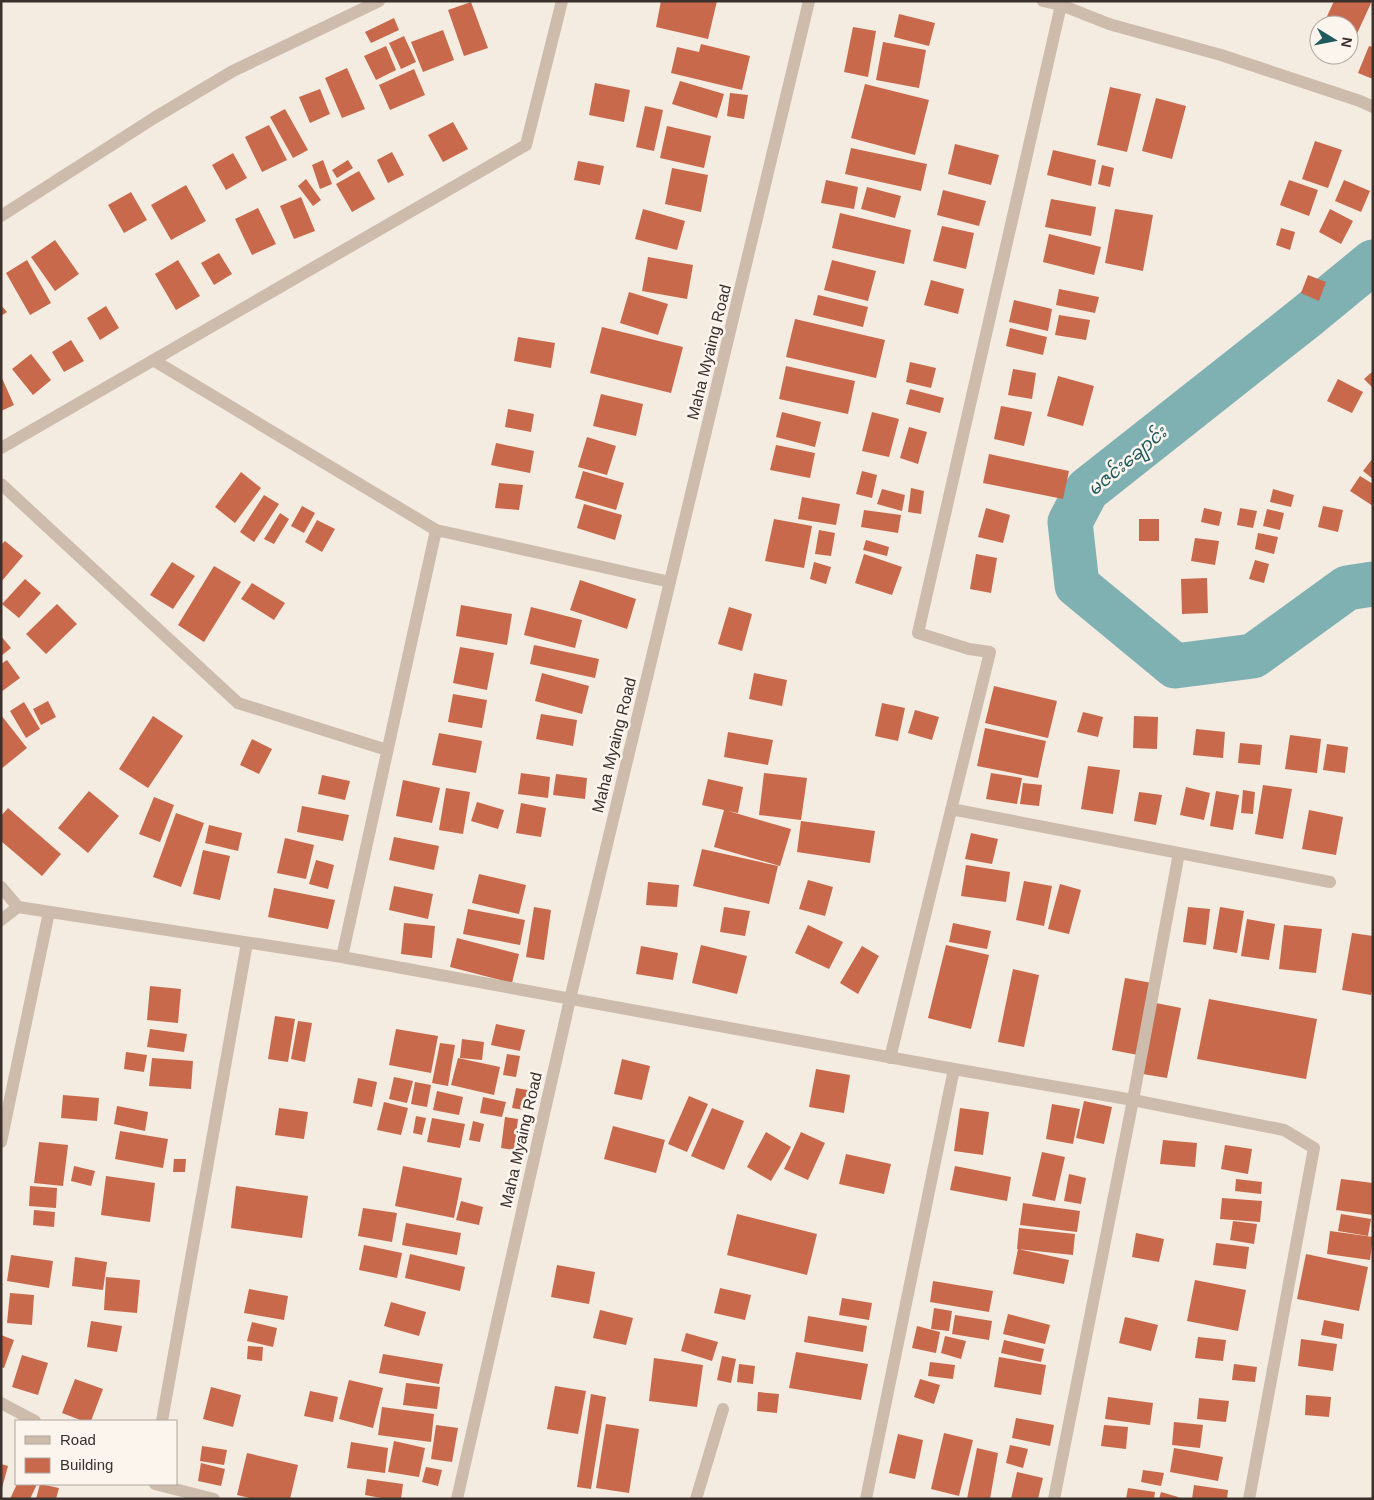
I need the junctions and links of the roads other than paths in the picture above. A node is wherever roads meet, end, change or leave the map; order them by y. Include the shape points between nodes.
1 (379, 1) edge
2 (562, 1) edge
3 (809, 1) edge
4 (1043, 1) edge
5 (1061, 5) junction
6 (1373, 107) edge
7 (1, 216) edge
8 (153, 360) junction
9 (1, 448) edge
10 (1, 484) edge
11 (436, 530) junction
12 (670, 582) junction
13 (387, 750) junction
14 (951, 809) junction
15 (1179, 853) junction
16 (1330, 882) dead end
17 (1, 887) edge
18 (18, 908) junction
19 (49, 912) junction
20 (1, 920) edge
21 (247, 943) junction
22 (342, 957) junction
23 (570, 999) junction
24 (890, 1058) junction
25 (954, 1069) junction
26 (1133, 1100) junction
27 (1, 1142) edge
28 (1, 1403) edge
29 (724, 1409) dead end
30 (34, 1420) edge
31 (162, 1420) edge
32 (159, 1485) edge
33 (214, 1499) edge
34 (457, 1499) edge
35 (696, 1499) edge
36 (866, 1499) edge
37 (1054, 1499) edge
38 (1249, 1499) edge

1 - 7 street via 233,71
2 - 8 street via 526,145
3 - 12 street, Maha Myaing Road
4 - 5 street
5 - 6 street via 1109,24 1221,55
5 - 14 street via 918,633 990,652
8 - 9 street
8 - 11 street
10 - 13 street via 238,703
11 - 12 street
11 - 13 street
12 - 23 street, Maha Myaing Road
13 - 22 street
14 - 15 street
14 - 24 street
15 - 16 street
15 - 26 street
17 - 18 street
18 - 19 street
18 - 20 street
19 - 21 street
19 - 27 street
21 - 22 street
21 - 31 street
22 - 23 street
23 - 24 street
23 - 34 street, Maha Myaing Road
24 - 25 street
25 - 26 street
25 - 36 street
26 - 37 street
26 - 38 street via 1284,1130 1314,1148
28 - 30 street
29 - 35 street
32 - 33 street

